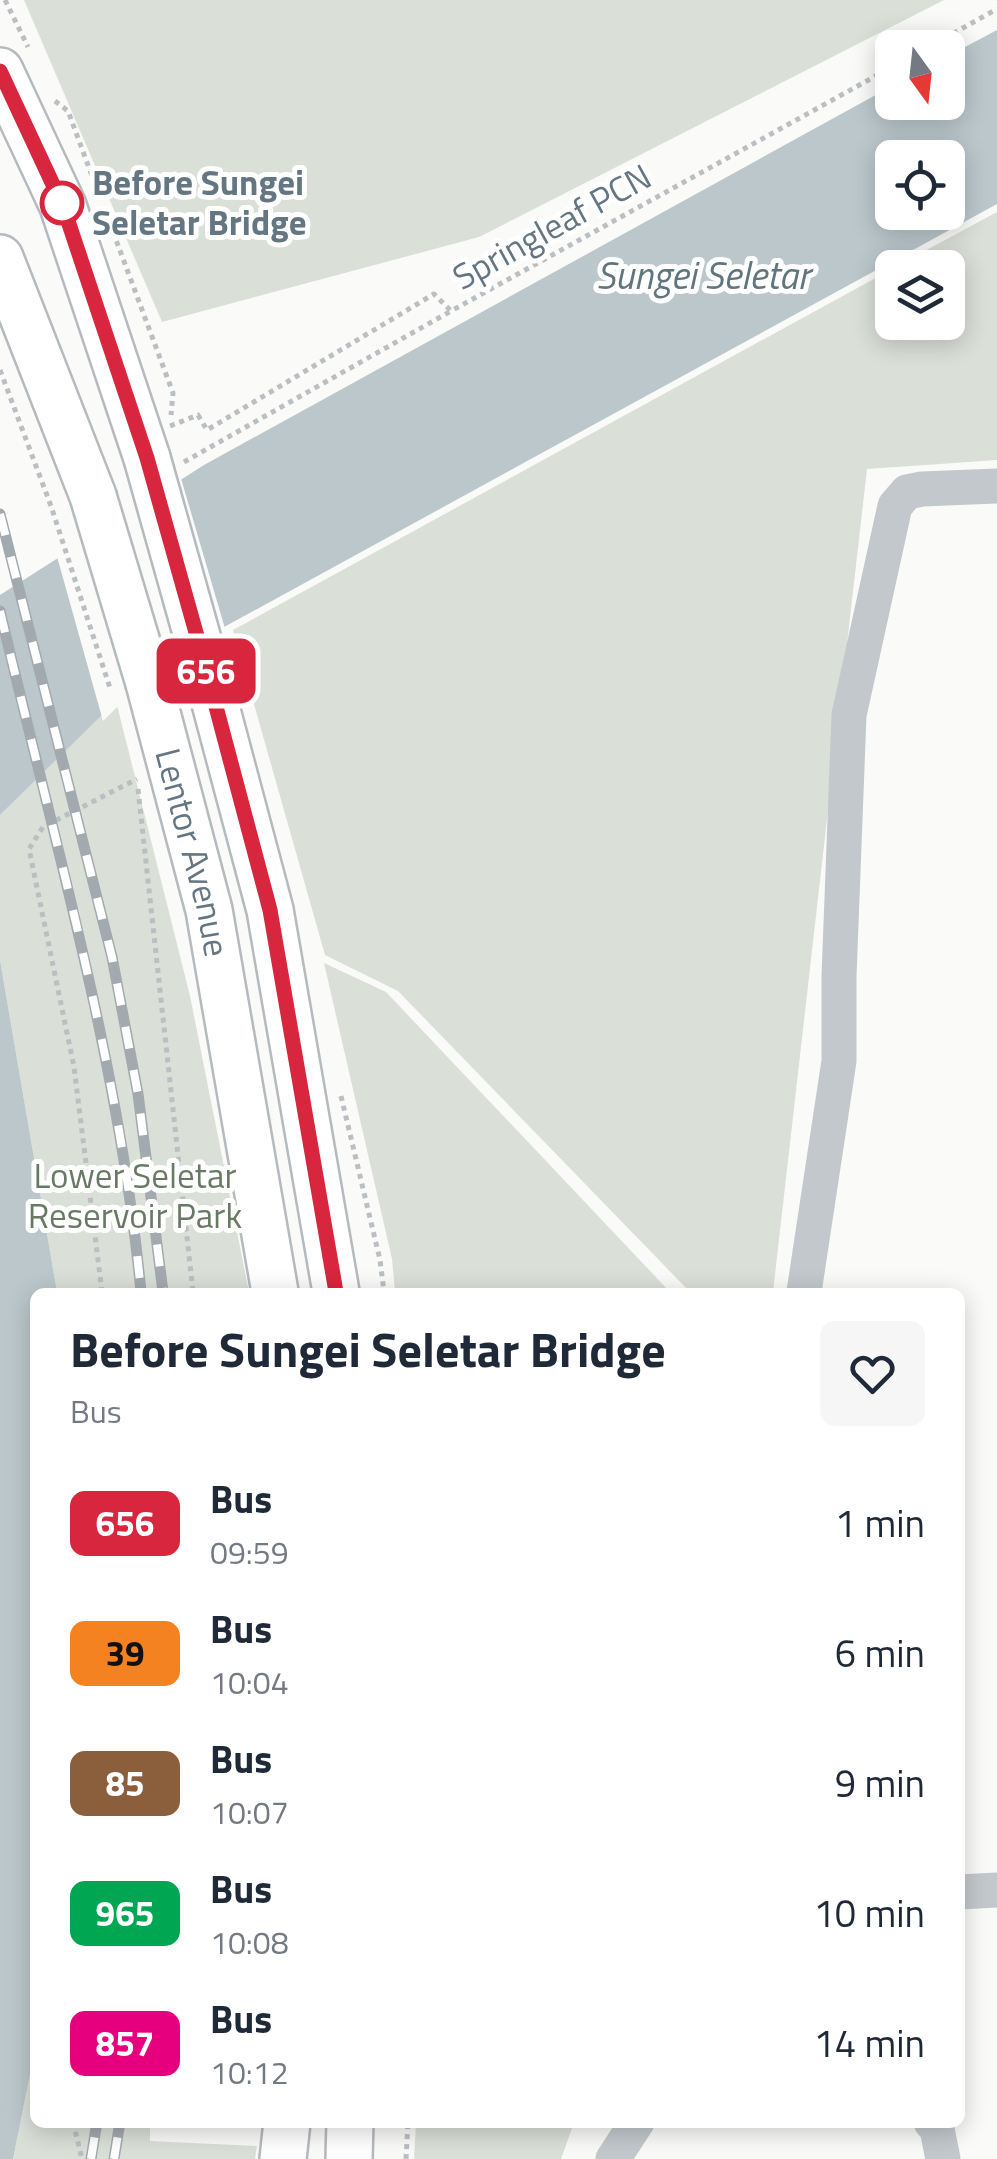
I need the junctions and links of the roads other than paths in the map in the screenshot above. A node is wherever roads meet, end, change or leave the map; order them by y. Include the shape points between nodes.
1 (0, 71) edge
2 (0, 258) edge
3 (997, 486) edge
4 (274, 1288) edge
5 (335, 1288) edge
6 (805, 1288) edge
7 (997, 1890) edge
8 (965, 1892) edge
9 (287, 2128) edge
10 (350, 2128) edge
11 (633, 2128) edge
12 (937, 2128) edge
13 (283, 2159) edge
14 (349, 2159) edge
15 (613, 2159) edge
16 (944, 2159) edge

1 - 5 main road, Lentor Avenue, bridge via 165,450 202,654 270,910
2 - 4 main road, Lentor Avenue, bridge via 130,688 209,910
3 - 6 lane via 906,492 895,506 849,715 840,1061
7 - 8 lane
9 - 13 main road
10 - 14 main road
11 - 15 lane
12 - 16 lane

